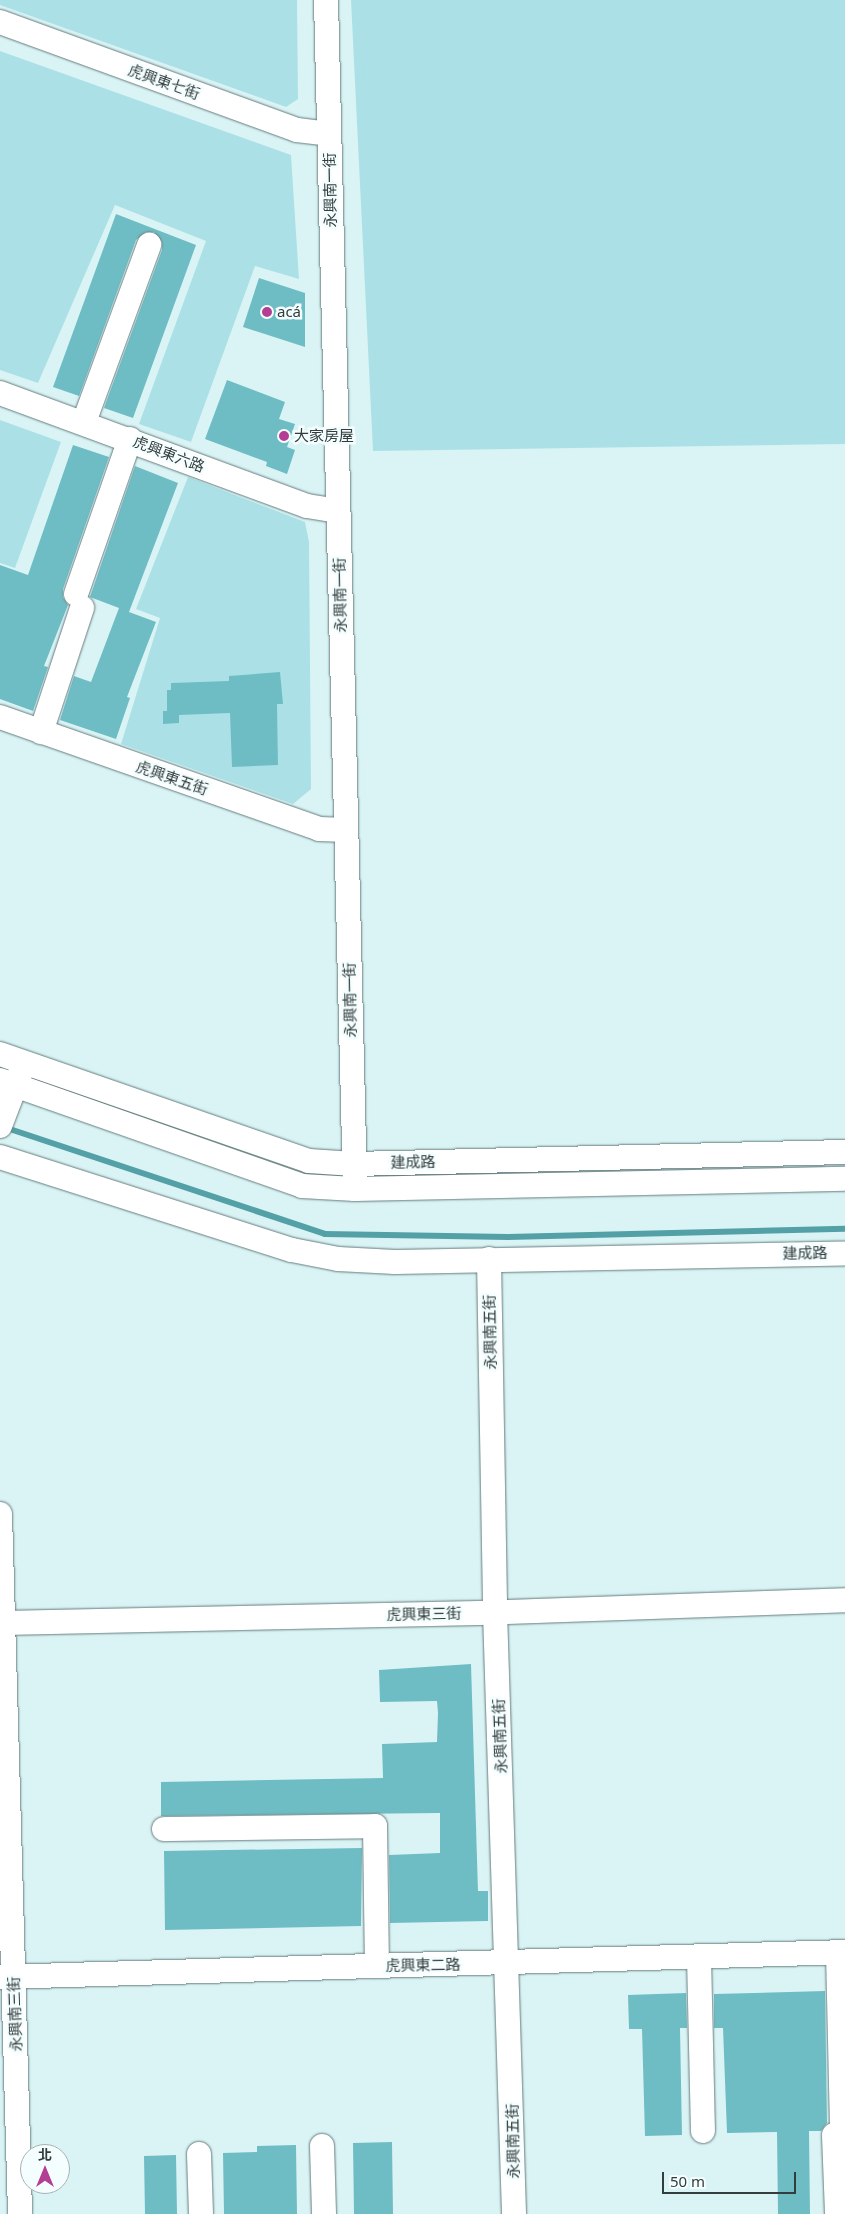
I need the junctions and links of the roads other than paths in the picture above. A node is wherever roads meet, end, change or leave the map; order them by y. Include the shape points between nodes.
1 (326, 0) edge
2 (0, 22) edge
3 (329, 134) junction
4 (149, 245) dead end
5 (0, 393) edge
6 (84, 422) junction
7 (130, 439) junction
8 (338, 511) junction
9 (0, 717) edge
10 (41, 732) junction
11 (346, 830) junction
12 (0, 1054) edge
13 (25, 1063) junction
14 (8, 1086) edge
15 (0, 1126) edge
16 (845, 1152) edge
17 (0, 1157) edge
18 (354, 1164) junction
19 (845, 1179) edge
20 (355, 1190) junction
21 (845, 1253) edge
22 (489, 1259) junction
23 (0, 1514) edge
24 (845, 1600) edge
25 (495, 1612) junction
26 (3, 1623) junction
27 (164, 1829) dead end
28 (841, 1952) edge
29 (698, 1957) junction
30 (508, 1963) junction
31 (377, 1966) junction
32 (7, 1977) edge
33 (703, 2131) dead end
34 (322, 2146) dead end
35 (199, 2154) dead end
36 (20, 2214) edge
37 (201, 2214) edge
38 (324, 2214) edge
39 (514, 2214) edge
40 (837, 2214) edge

1 - 3 street, 永興南一街
2 - 3 street, 虎興東七街 via 297,130
3 - 8 street, 永興南一街
4 - 6 street
5 - 6 street, 虎興東六路
6 - 7 street, 虎興東六路
7 - 8 street, 虎興東六路 via 307,506
7 - 10 street
8 - 11 street, 永興南一街
9 - 10 street, 虎興東五街
10 - 11 street, 虎興東五街 via 318,829
11 - 18 street, 永興南一街
12 - 13 street, 建成路
13 - 14 street
13 - 18 street, 建成路 via 309,1161
14 - 15 street
14 - 20 street, 建成路 via 302,1186
16 - 18 street, 建成路
17 - 22 street, 建成路 via 292,1250 338,1259 395,1262
18 - 20 street, 永興南一街
19 - 20 street, 建成路
21 - 22 street, 建成路
22 - 25 street, 永興南五街
23 - 26 street, 永興南三街
24 - 25 street, 虎興東三街
25 - 26 street, 虎興東三街
25 - 30 street, 永興南五街
26 - 32 street, 永興南三街
27 - 31 street via 375,1826
28 - 29 street, 虎興東二路
28 - 40 street
29 - 30 street, 虎興東二路
29 - 33 street
30 - 31 street, 虎興東二路
30 - 39 street, 永興南五街
31 - 32 street, 虎興東二路
32 - 36 street, 永興南三街
34 - 38 street
35 - 37 street

